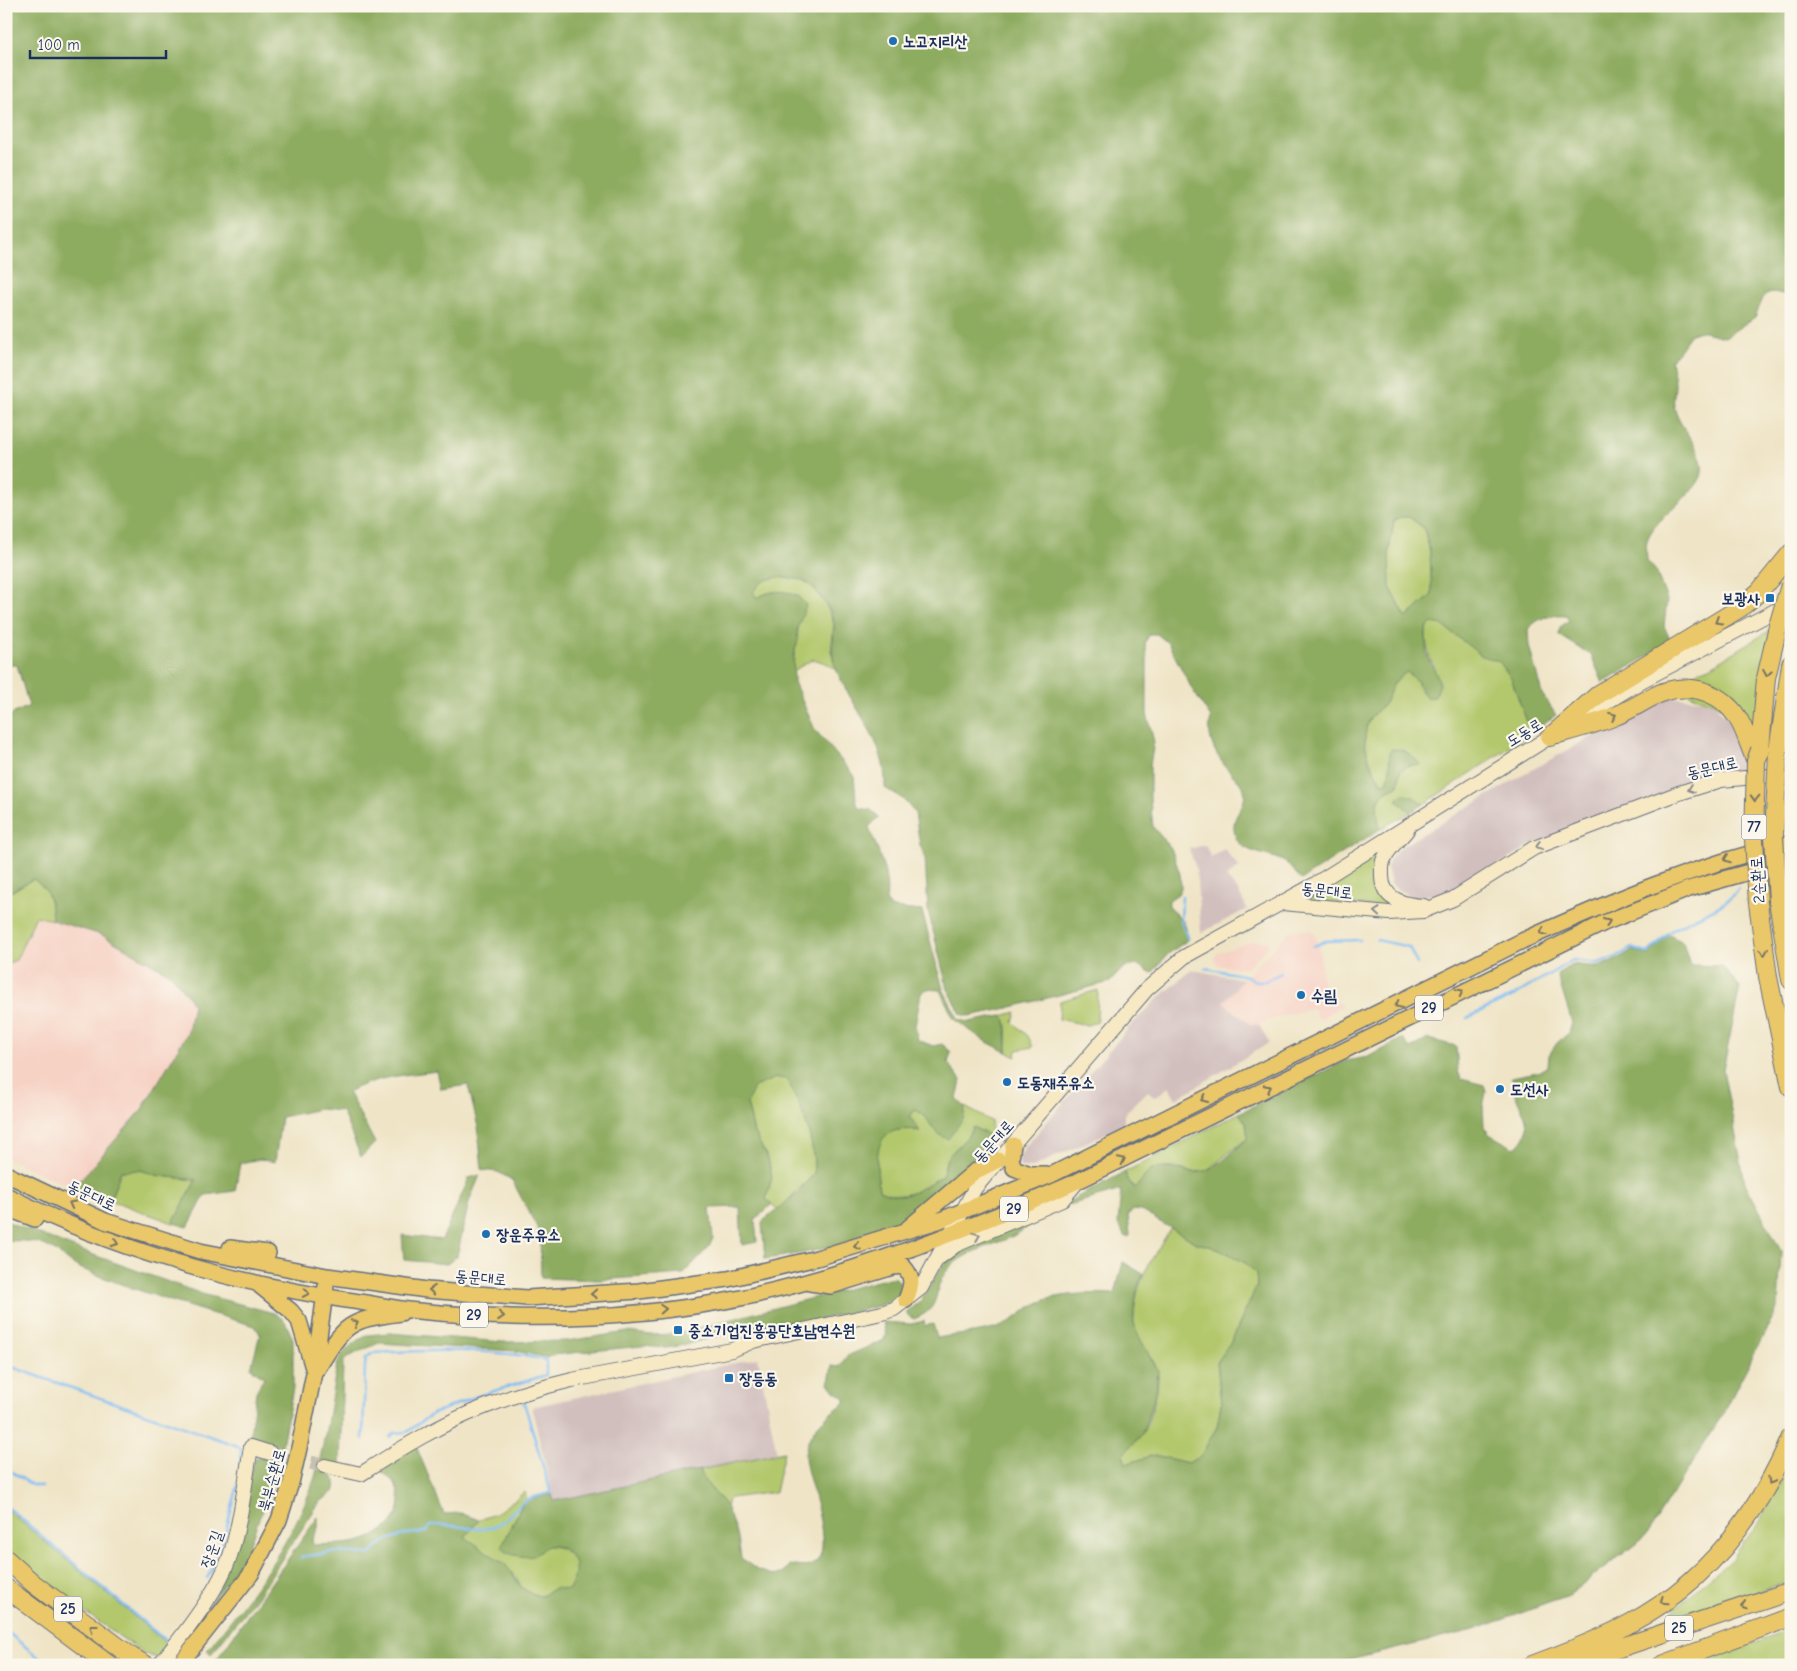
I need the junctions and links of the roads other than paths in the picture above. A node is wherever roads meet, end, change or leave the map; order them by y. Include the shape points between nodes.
1 (1791, 553) edge
2 (1790, 585) edge
3 (1791, 603) edge
4 (1791, 664) edge
5 (1550, 737) junction
6 (1756, 754) junction
7 (1791, 774) edge
8 (1412, 822) junction
9 (1791, 843) edge
10 (1791, 860) edge
11 (1283, 903) junction
12 (1438, 907) junction
13 (1791, 980) edge
14 (1791, 1087) edge
15 (1013, 1145) junction
16 (998, 1160) junction
17 (6, 1174) edge
18 (1052, 1174) junction
19 (1078, 1181) junction
20 (6, 1195) edge
21 (6, 1208) edge
22 (961, 1213) junction
23 (904, 1232) junction
24 (950, 1235) junction
25 (96, 1236) junction
26 (176, 1243) junction
27 (268, 1253) dead end
28 (936, 1261) junction
29 (327, 1276) junction
30 (806, 1282) junction
31 (256, 1284) junction
32 (325, 1296) junction
33 (906, 1300) junction
34 (416, 1311) junction
35 (314, 1373) junction
36 (1791, 1436) edge
37 (270, 1453) tunnel mouth
38 (325, 1466) tunnel mouth
39 (6, 1559) edge
40 (6, 1588) edge
41 (1791, 1591) edge
42 (1791, 1617) edge
43 (139, 1661) edge
44 (109, 1665) edge
45 (159, 1665) edge
46 (179, 1665) edge
47 (1532, 1665) edge
48 (1568, 1665) edge
49 (1662, 1665) edge

1 -> 5 highway via 1759,592 1740,608 1599,694
2 -> 6 highway, 2순환로 / 77, bridge via 1766,678
3 - 5 main road, 도동로 via 1643,680
4 - 13 highway, 2순환로 / 77, bridge via 1778,751 1774,838 1778,901
5 -> 6 highway via 1614,716 1664,690 1685,687 1720,698 1740,721
5 - 8 main road, 도동로
6 -> 14 highway, 2순환로 / 77, bridge via 1754,839 1758,903 1768,977
7 -> 12 main road, 동문대로 via 1721,780 1679,793 1534,848
8 - 11 main road, 도동로
8 - 12 main road via 1386,854 1382,863 1382,880 1386,891 1396,901
9 -> 18 main road, 동문대로 / 29 via 1717,862 1633,893 1522,941
19 -> 10 main road, 29 via 1604,923 1689,889
12 -> 11 main road, 동문대로 via 1405,914
11 - 15 main road, 동문대로 via 1171,967 1146,989
15 - 16 main road, 동문대로
15 - 18 main road via 1011,1159 1014,1168 1030,1174
16 - 22 main road, 동문대로
16 - 23 main road via 974,1172
26 -> 17 main road, 동문대로 / 29 via 105,1221
18 - 22 main road, 동문대로 / 29
19 - 24 main road, 29
28 -> 19 main road via 956,1245 1062,1200
20 - 25 main road, 29
21 - 25 main road
22 - 23 main road, 동문대로 / 29
22 - 24 main road, 동문대로
23 -> 29 main road, 동문대로 / 29 via 817,1258 728,1279 639,1291 527,1298 427,1290
24 - 28 main road, 동문대로
24 - 30 main road, 29
25 -> 31 main road, 29 via 146,1254
26 - 27 main road via 200,1242
26 - 29 main road, 동문대로 / 29 via 256,1264
28 - 33 main road, 동문대로 via 921,1288
29 - 32 main road, 북부순환로
30 - 33 main road via 831,1286 903,1266 912,1282
34 -> 30 main road, 29 via 529,1318 624,1313 673,1309
31 -> 32 main road, 29
31 - 35 main road via 299,1321
32 - 34 main road, 29
32 - 35 main road, 북부순환로
33 - 38 main road, 동문대로 via 882,1313 753,1341 732,1350 572,1380 489,1404 429,1433 361,1474
35 -> 34 main road via 334,1341 349,1326 362,1319
35 - 46 main road, 북부순환로 via 291,1483 276,1526 251,1574
36 -> 47 highway via 1760,1500 1737,1534 1675,1594 1628,1625
37 - 45 main road, 장운길 via 251,1447 236,1532 219,1582
43 -> 39 highway, 25 via 34,1584
40 - 44 highway, 25
41 -> 48 highway, 25
42 - 49 highway, 25

